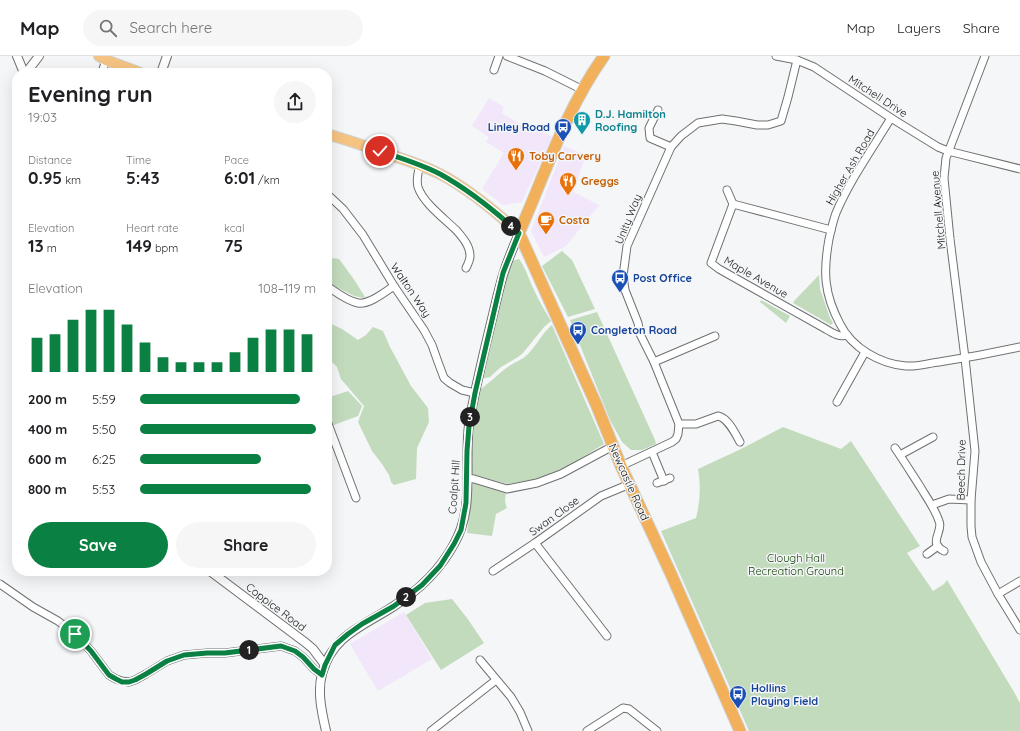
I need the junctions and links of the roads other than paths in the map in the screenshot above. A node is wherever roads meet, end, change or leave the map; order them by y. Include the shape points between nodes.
1 (17, 56) edge
2 (39, 56) edge
3 (167, 56) edge
4 (499, 56) edge
5 (507, 56) edge
6 (604, 56) edge
7 (776, 56) edge
8 (985, 56) edge
9 (103, 58) edge
10 (797, 60) junction
11 (23, 68) edge
12 (29, 68) edge
13 (128, 68) edge
14 (163, 68) edge
15 (494, 70) dead end
16 (583, 90) junction
17 (658, 110) dead end
18 (891, 118) junction
19 (332, 136) edge
20 (671, 148) junction
21 (948, 151) junction
22 (420, 165) junction
23 (1020, 170) edge
24 (727, 190) dead end
25 (332, 199) edge
26 (733, 204) junction
27 (831, 230) junction
28 (519, 233) junction
29 (528, 252) junction
30 (510, 254) junction
31 (466, 268) dead end
32 (394, 286) junction
33 (332, 289) edge
34 (958, 298) joint
35 (847, 335) junction
36 (715, 336) dead end
37 (1020, 347) edge
38 (865, 352) junction
39 (965, 358) junction
40 (654, 362) junction
41 (475, 393) junction
42 (837, 402) dead end
43 (679, 424) junction
44 (332, 434) edge
45 (933, 437) dead end
46 (736, 439) dead end
47 (613, 446) junction
48 (895, 448) dead end
49 (652, 452) junction
50 (900, 455) junction
51 (621, 466) junction
52 (467, 478) junction
53 (664, 481) dead end
54 (630, 484) junction
55 (356, 498) dead end
56 (971, 500) junction
57 (932, 505) junction
58 (535, 543) junction
59 (927, 554) dead end
60 (493, 571) dead end
61 (217, 576) edge
62 (1020, 581) edge
63 (0, 584) edge
64 (998, 594) junction
65 (1020, 630) edge
66 (607, 636) dead end
67 (480, 660) dead end
68 (325, 665) junction
69 (322, 675) junction
70 (496, 680) junction
71 (326, 731) edge
72 (431, 731) edge
73 (528, 731) edge
74 (587, 731) edge
75 (657, 731) edge
76 (740, 731) edge

1 - 11 street
2 - 12 street
3 - 14 street
4 - 15 street
5 - 16 street
6 - 16 highway
7 - 10 street, Mitchell Drive
8 - 21 street, Mitchell Avenue
9 - 13 main road
10 - 18 street, Mitchell Drive via 814,67
10 - 20 street, Unity Way via 781,120 768,125 722,119 698,123 681,136
16 - 28 highway
17 - 20 street via 649,128 650,138
18 - 21 street, Mitchell Drive
18 - 27 street, Higher Ash Road via 848,189
19 - 22 main road
20 - 40 street, Unity Way via 627,246 624,276 624,290 640,334
21 - 23 street, Mitchell Drive
21 - 34 street, Mitchell Avenue via 944,178
22 - 28 main road via 440,174 477,198
22 - 31 street via 417,186 424,198 463,238 470,255
24 - 26 street
25 - 32 street, Walton Way via 363,235
26 - 27 street
26 - 35 street, Maple Avenue via 711,263 824,328 840,336
27 - 35 street, Higher Ash Road via 826,258 826,282 836,316
28 - 29 highway, Newcastle Road
28 - 30 street, Coalpit Hill
29 - 30 street via 517,251
29 - 47 highway, Newcastle Road
30 - 41 street, Coalpit Hill via 503,273
32 - 33 street via 375,298 359,303
32 - 41 street, Walton Way via 424,330 444,378 462,390
34 - 39 street, Beech Drive
35 - 38 street, Higher Ash Road
36 - 40 street
37 - 39 street, Higher Ash Road
38 - 39 street, Higher Ash Road via 891,364 908,366
38 - 42 street
39 - 56 street, Beech Drive via 974,451
40 - 43 street, Unity Way
41 - 52 street, Coalpit Hill via 469,426
43 - 46 street via 691,424 722,416
43 - 49 street via 676,438
44 - 55 street
45 - 50 street
47 - 51 highway, Newcastle Road
47 - 52 street via 561,474 538,483 507,489
48 - 50 street
49 - 51 street
49 - 53 street
50 - 57 street
51 - 54 highway, Newcastle Road
52 - 68 street, Coalpit Hill via 461,530 440,566 422,585 335,645
54 - 58 street, Swan Close via 601,496
54 - 76 highway, Newcastle Road
56 - 57 street via 949,499
56 - 64 street, Beech Drive via 972,537 981,562
57 - 59 street via 940,524 936,538 941,548
58 - 60 street, Swan Close
58 - 66 street
61 - 68 street, Coppice Road via 306,643
62 - 64 street
63 - 69 street via 75,634 109,675 122,682 135,680 167,661 184,655 281,646 295,651
64 - 65 street, Beech Drive
67 - 70 street
68 - 69 street, Coalpit Hill
69 - 71 street, Coalpit Hill via 320,691
70 - 72 street
70 - 73 street via 511,697
74 - 75 street via 623,708 628,708

